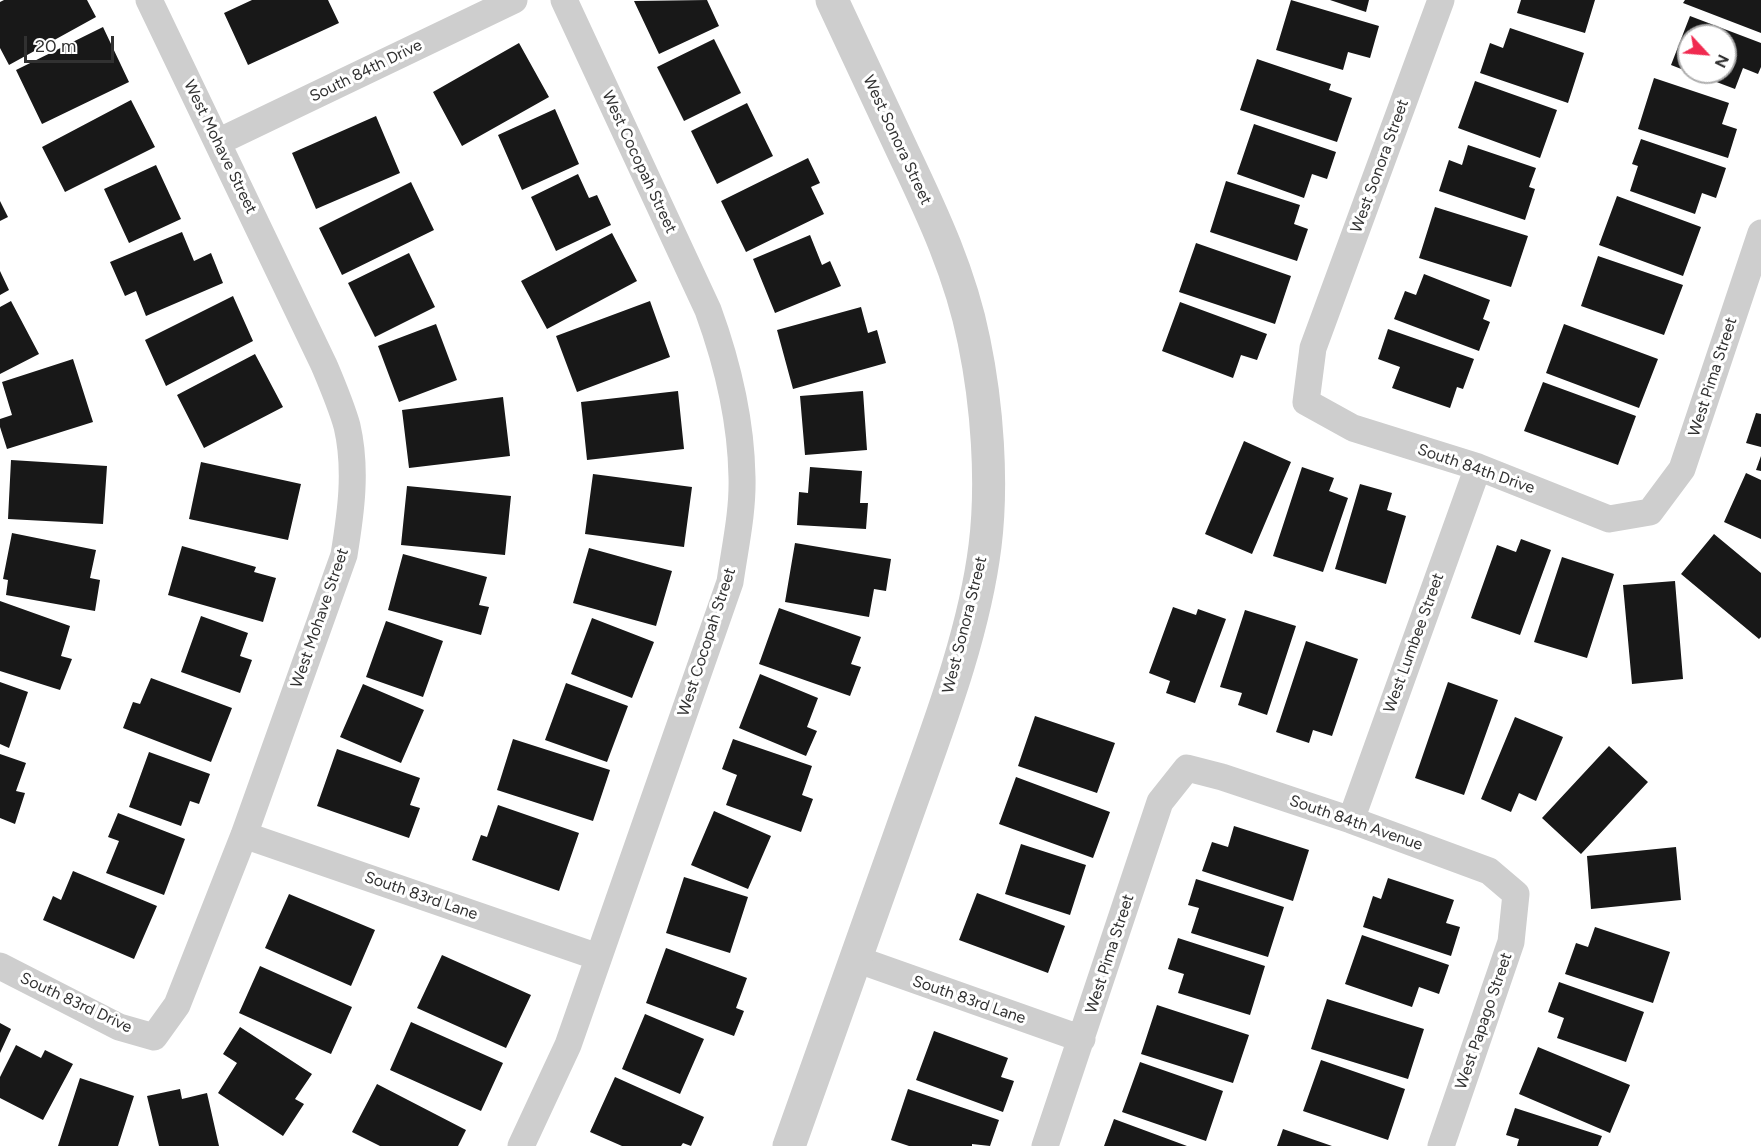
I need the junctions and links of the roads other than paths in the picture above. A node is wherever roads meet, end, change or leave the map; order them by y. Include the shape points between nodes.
1 (148, 0) edge
2 (514, 0) edge
3 (564, 0) edge
4 (832, 0) edge
5 (1441, 0) edge
6 (218, 142) junction
7 (1761, 233) edge
8 (1306, 402) joint
9 (1478, 467) junction
10 (1650, 512) joint
11 (1187, 768) joint
12 (1351, 820) junction
13 (244, 835) junction
14 (1516, 894) joint
15 (598, 957) junction
16 (856, 959) junction
17 (0, 966) edge
18 (154, 1037) joint
19 (1082, 1039) junction
20 (521, 1146) edge
21 (789, 1146) edge
22 (1045, 1146) edge
23 (1441, 1146) edge

1 - 6 street, West Mohave Street
2 - 6 street, South 84th Drive
3 - 15 street, West Cocopah Street via 723,350 742,477 730,582
4 - 16 street, West Sonora Street via 939,228 957,276 974,341 988,459 985,545 978,588 942,712
5 - 8 street, West Sonora Street via 1313,348
6 - 13 street, West Mohave Street via 324,364 347,426 353,468 344,555
7 - 10 street, West Pima Street via 1682,469
8 - 9 street, South 84th Drive via 1353,428
9 - 10 street, South 84th Drive via 1609,519
9 - 12 street, West Lumbee Street
11 - 12 street, South 84th Avenue
11 - 19 street, West Pima Street via 1161,802
12 - 14 street, South 84th Avenue via 1489,871
13 - 15 street, South 83rd Lane
13 - 18 street, West Mohave Street via 177,1005
14 - 23 street, West Papago Street via 1511,942
15 - 20 street, West Cocopah Street via 568,1045
16 - 19 street, South 83rd Lane
16 - 21 street, West Sonora Street
17 - 18 street, South 83rd Drive via 120,1028
19 - 22 street, West Pima Street

